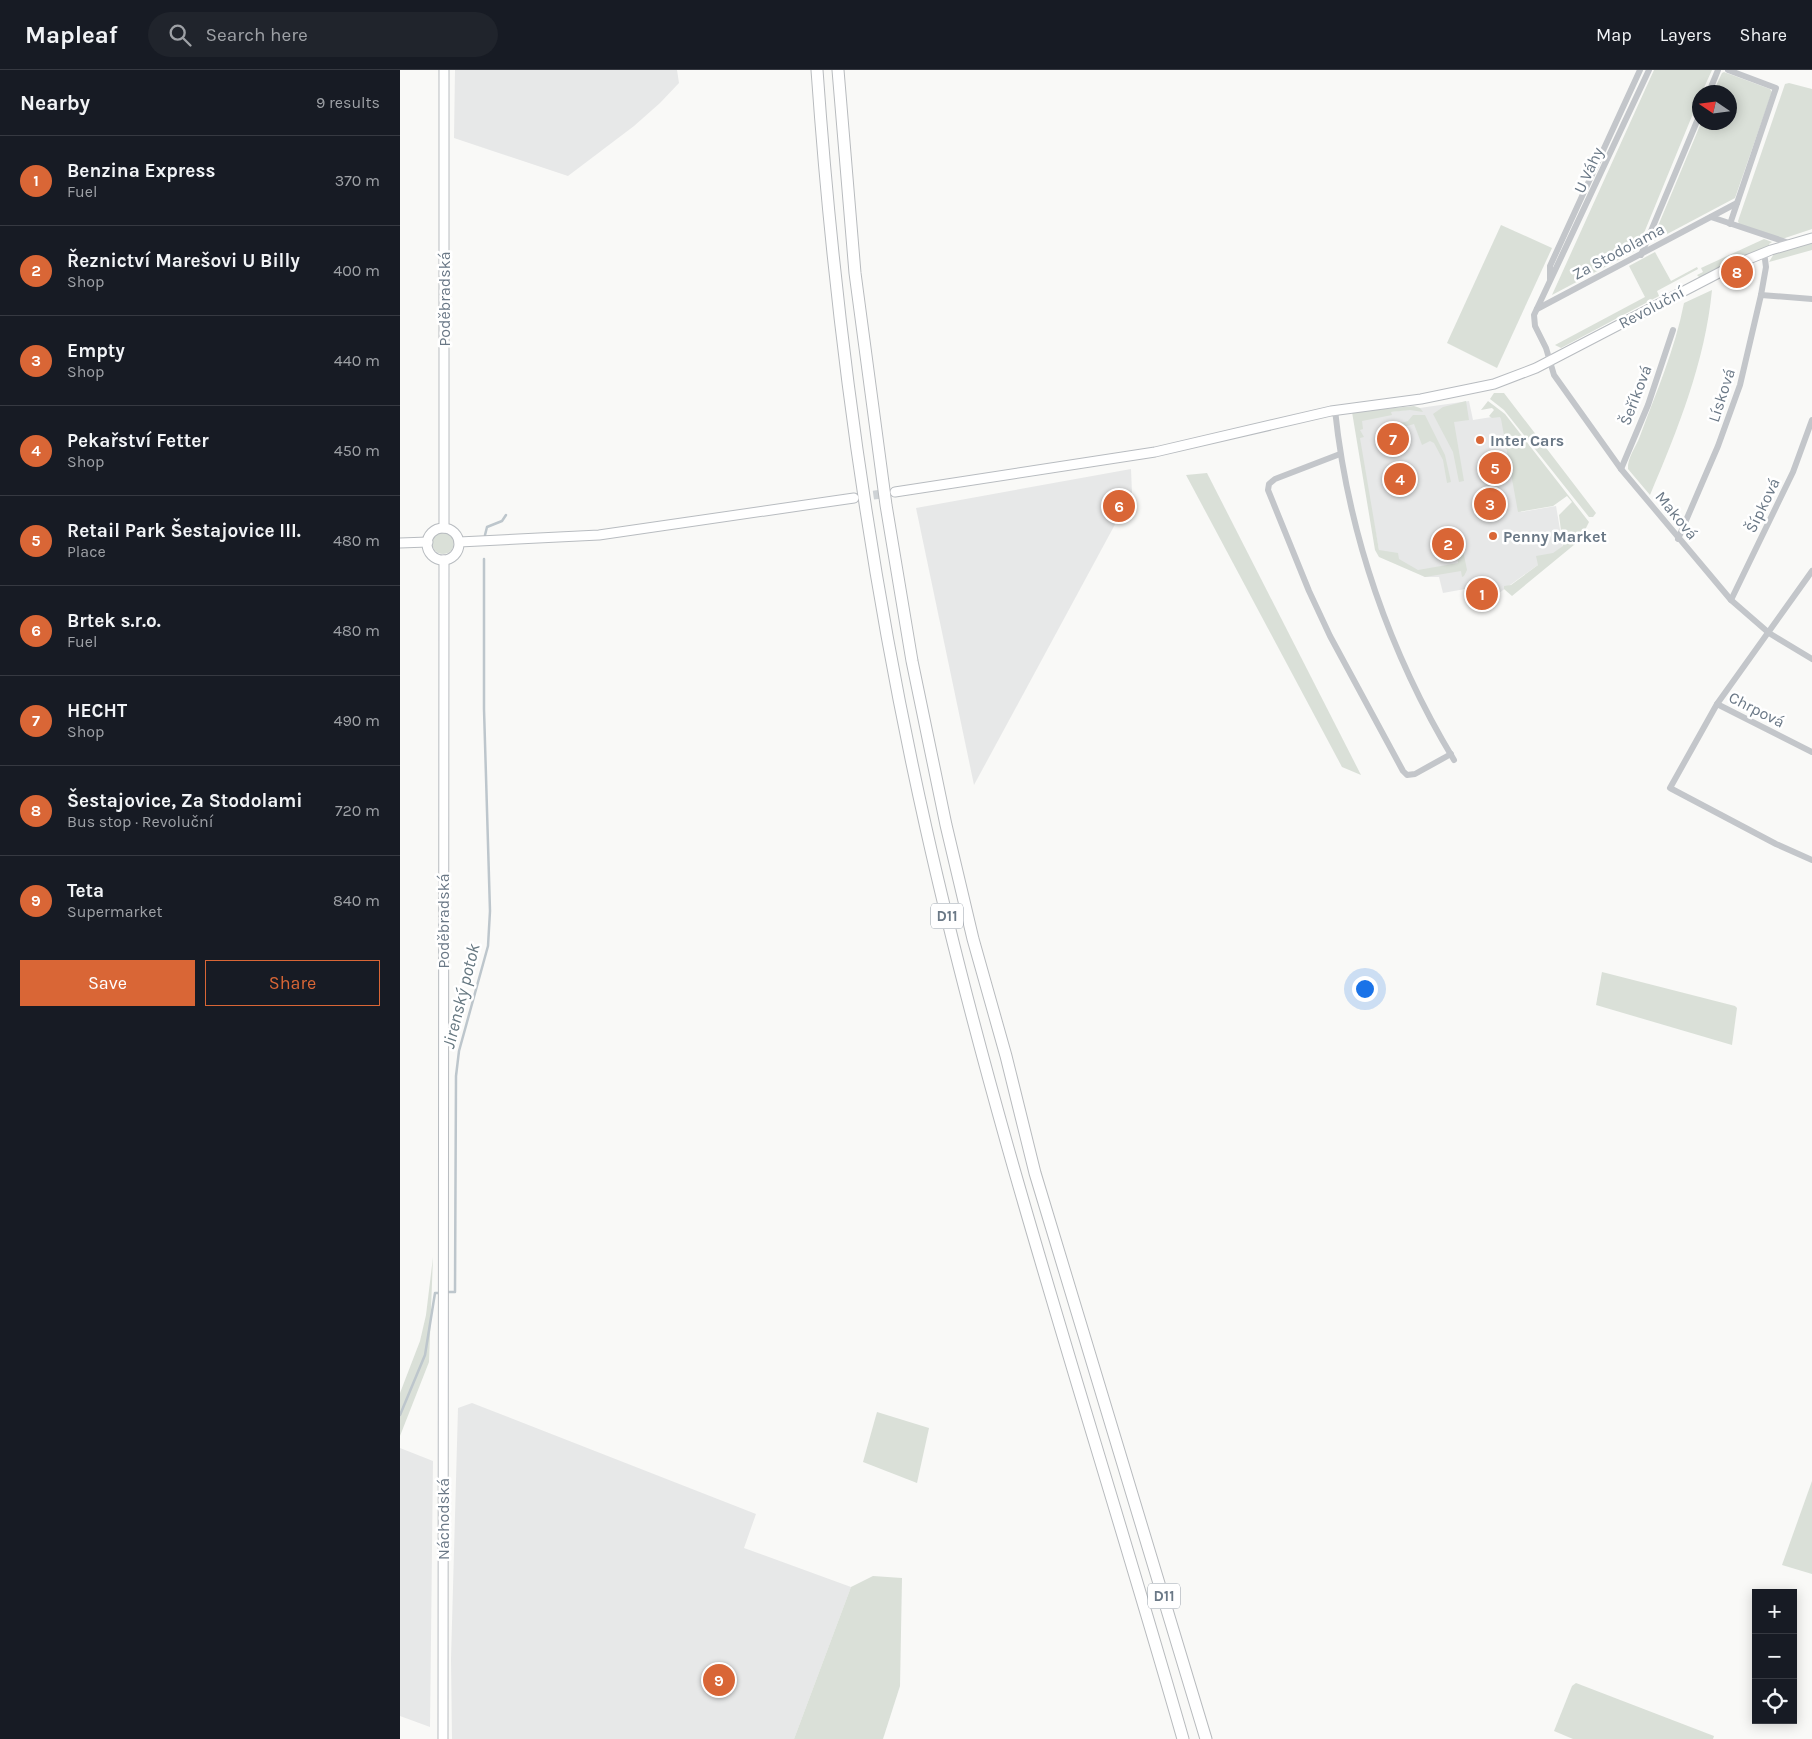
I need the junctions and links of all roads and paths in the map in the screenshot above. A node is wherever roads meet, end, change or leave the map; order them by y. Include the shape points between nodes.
1 (444, 70) edge
2 (818, 70) edge
3 (838, 70) edge
4 (1640, 70) edge
5 (1649, 70) edge
6 (1718, 70) edge
7 (1728, 70) edge
8 (1711, 85) edge
9 (1693, 130) edge
10 (1737, 203) junction
11 (1711, 217) junction
12 (1730, 224) junction
13 (1812, 238) edge
14 (1789, 244) junction
15 (1764, 252) junction
16 (1641, 255) junction
17 (1550, 281) junction
18 (1761, 295) junction
19 (1812, 299) edge
20 (1537, 309) junction
21 (1673, 330) dead end
22 (1550, 361) junction
23 (1334, 410) junction
24 (1812, 420) edge
25 (1340, 454) junction
26 (1621, 468) junction
27 (895, 492) tunnel mouth
28 (854, 498) tunnel mouth
29 (444, 528) junction
30 (1678, 539) junction
31 (428, 542) junction
32 (459, 542) junction
33 (400, 543) edge
34 (444, 560) junction
35 (1812, 571) edge
36 (1731, 600) junction
37 (1769, 633) junction
38 (1812, 659) edge
39 (1717, 704) junction
40 (1812, 752) edge
41 (1812, 860) edge
42 (442, 1299) joint
43 (442, 1739) edge
44 (1183, 1739) edge
45 (1206, 1739) edge

1 - 29 main road, Poděbradská
2 - 44 highway, D11 via 836,276 852,404 892,662 924,820 1016,1178
3 - 45 highway, D11 via 855,273 886,505 912,661 944,816 1034,1173
4 - 17 street, U Váhy via 1550,266
5 - 17 street, U Váhy
6 - 8 street
7 - 10 street via 1776,88
9 - 16 street
10 - 11 street, Za Stodolama
10 - 12 street
11 - 12 street
11 - 16 street, Za Stodolama
12 - 14 street
13 - 14 main road, Revoluční
14 - 15 main road, Revoluční
15 - 18 street, Lísková via 1766,267
15 - 22 main road, Revoluční via 1698,282
16 - 20 street, Za Stodolama
17 - 20 street, U Váhy
18 - 19 street
18 - 30 street, Lísková via 1740,385
20 - 22 street, U Váhy via 1534,322
21 - 26 street, Šeříková via 1648,405
22 - 23 main road, Revoluční via 1494,384 1421,399
22 - 26 street, Maková via 1554,375
23 - 25 street
23 - 27 main road, Revoluční via 1155,452
24 - 36 street, Šípková via 1793,472
25 - 25 street via 1275,479 1268,490 1330,636 1403,771 1407,775 1415,774 1452,757 1411,684 1382,610 1354,516
26 - 30 street, Maková
28 - 32 main road via 599,535
29 - 31 main road via 431,534
29 - 32 main road via 456,534
30 - 36 street, Maková
31 - 33 main road
31 - 34 main road via 432,555
32 - 34 main road via 455,554
34 - 42 main road, Poděbradská
35 - 37 street
36 - 37 street, Maková
37 - 38 street, Maková
37 - 39 street
39 - 40 street, Chrpová
39 - 41 street via 1670,788
42 - 43 main road, Náchodská

